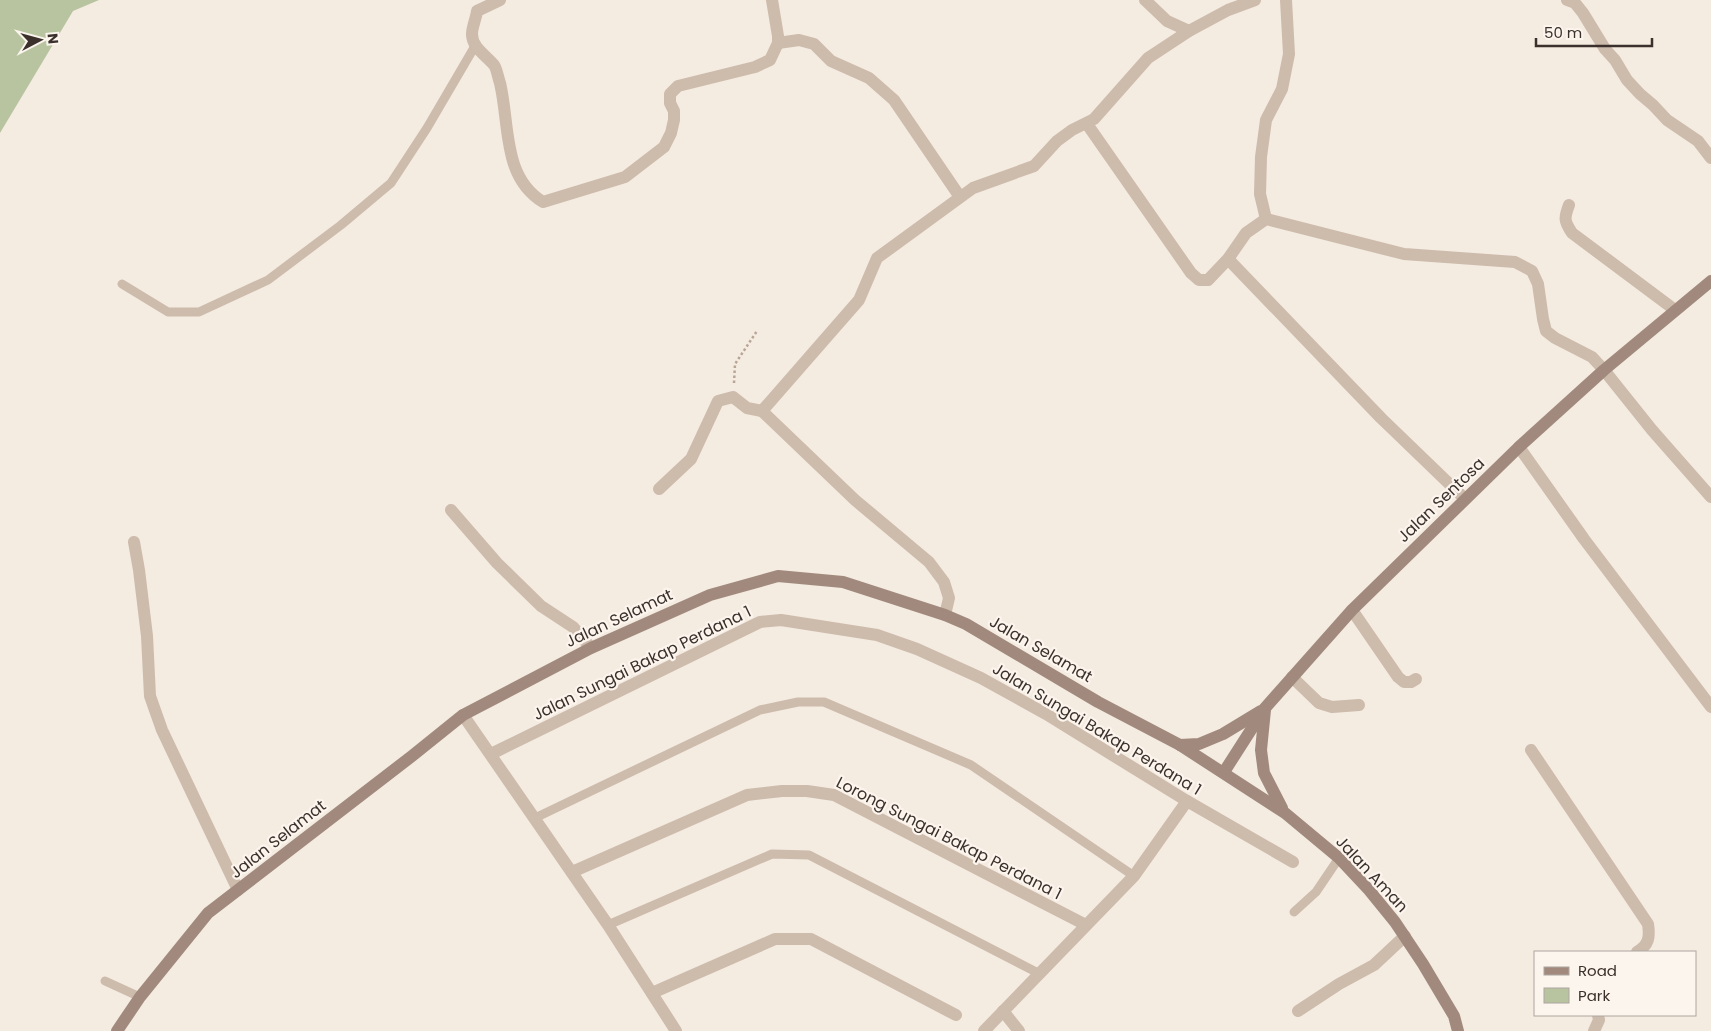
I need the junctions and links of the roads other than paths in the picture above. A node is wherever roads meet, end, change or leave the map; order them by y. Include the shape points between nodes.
1 (500, 0) edge
2 (772, 0) edge
3 (1145, 0) edge
4 (1255, 0) edge
5 (1286, 0) edge
6 (1567, 0) edge
7 (478, 6) edge
8 (1189, 31) junction
9 (778, 42) junction
10 (476, 46) junction
11 (1087, 124) junction
12 (1711, 158) edge
13 (960, 197) junction
14 (1569, 205) dead end
15 (1266, 219) junction
16 (1228, 259) junction
17 (1711, 282) edge
18 (122, 284) dead end
19 (1675, 310) junction
20 (1604, 370) junction
21 (762, 411) junction
22 (1519, 447) junction
23 (659, 488) dead end
24 (1711, 497) edge
25 (1464, 499) junction
26 (450, 510) dead end
27 (134, 542) dead end
28 (1352, 610) junction
29 (945, 615) junction
30 (591, 648) junction
31 (1292, 677) junction
32 (1416, 679) dead end
33 (1359, 705) dead end
34 (1265, 708) junction
35 (1711, 708) edge
36 (463, 715) junction
37 (1180, 745) junction
38 (1531, 750) dead end
39 (491, 754) junction
40 (1224, 772) junction
41 (1187, 801) junction
42 (1284, 813) junction
43 (535, 818) junction
44 (1339, 858) junction
45 (1293, 862) dead end
46 (572, 872) junction
47 (1134, 876) junction
48 (238, 890) junction
49 (1294, 912) dead end
50 (608, 926) junction
51 (1086, 926) junction
52 (1405, 936) junction
53 (1639, 951) edge
54 (1040, 974) junction
55 (105, 981) dead end
56 (652, 993) junction
57 (140, 997) junction
58 (1003, 1011) junction
59 (1298, 1011) dead end
60 (956, 1015) dead end
61 (1598, 1016) edge
62 (117, 1031) edge
63 (676, 1031) edge
64 (984, 1031) edge
65 (1019, 1031) edge
66 (1458, 1031) edge
67 (1594, 1031) edge

1 - 7 street
2 - 9 street
3 - 8 street via 1167,21
4 - 8 street
5 - 15 street via 1289,54 1282,89 1266,120 1261,157 1260,194
6 - 12 street via 1583,12 1605,49 1640,94 1667,120 1698,141
7 - 10 street via 472,35
8 - 11 street via 1148,58 1100,114
9 - 10 street via 770,60 764,64 678,86 670,94 674,120 664,147 625,177 542,202 521,183 513,164 500,83 494,66
9 - 13 street via 799,40 814,44 830,61 868,78 894,100
10 - 18 lane via 391,183 268,280 199,312 168,312
11 - 13 street via 1057,141 1034,166 973,188
11 - 16 street via 1191,273 1199,280 1208,280
13 - 21 street via 877,258 859,300
14 - 19 street via 1564,216 1572,233
15 - 16 street via 1246,233
15 - 20 street via 1404,254 1515,262 1532,271 1538,284 1546,331 1592,357
16 - 25 street
17 - 19 main road, Jalan Sentosa
19 - 20 main road, Jalan Sentosa
20 - 22 main road, Jalan Sentosa
20 - 24 street
21 - 23 street via 747,408 733,397 718,401 691,459
21 - 29 street via 855,500 930,562 944,582 949,598
22 - 25 main road, Jalan Sentosa
22 - 35 street
25 - 28 main road, Jalan Sentosa
26 - 30 street via 497,563 541,606 573,627
27 - 48 street via 147,636 150,696 162,730
28 - 31 main road, Jalan Sentosa
28 - 32 street via 1398,677 1404,682
29 - 30 main road, Jalan Selamat via 843,582 778,576 710,595
29 - 37 main road, Jalan Selamat
30 - 36 main road, Jalan Selamat
31 - 33 street via 1319,703 1332,707
31 - 34 main road, Jalan Sentosa
34 - 37 main road via 1224,734 1199,744
34 - 40 main road, Jalan Sentosa
34 - 42 main road via 1264,773
36 - 39 street
36 - 48 main road, Jalan Selamat
37 - 40 main road, Jalan Selamat
38 - 53 street via 1648,924 1649,936 1644,948
39 - 41 street, Jalan Sungai Bakap Perdana 1 via 760,622 782,620 877,635 916,649 980,678 1046,714
39 - 43 street
40 - 42 main road, Jalan Aman
41 - 45 street, Jalan Sungai Bakap Perdana 1
41 - 47 street
42 - 44 main road, Jalan Aman
43 - 46 street
43 - 47 lane via 760,710 798,702 824,702 971,765
44 - 49 lane via 1316,892
44 - 52 main road, Jalan Aman
46 - 50 street
46 - 51 street, Lorong Sungai Bakap Perdana 1 via 747,795 807,791 834,796
47 - 51 street
48 - 57 main road, Jalan Selamat via 208,913
50 - 54 lane via 772,854 809,855
50 - 56 street
51 - 54 street
52 - 59 street via 1374,965
52 - 66 main road, Jalan Aman via 1449,1009
54 - 58 street
55 - 57 lane
56 - 60 street via 775,939 811,939
56 - 63 street
57 - 62 main road, Jalan Selamat
58 - 64 street
58 - 65 street
61 - 67 street

